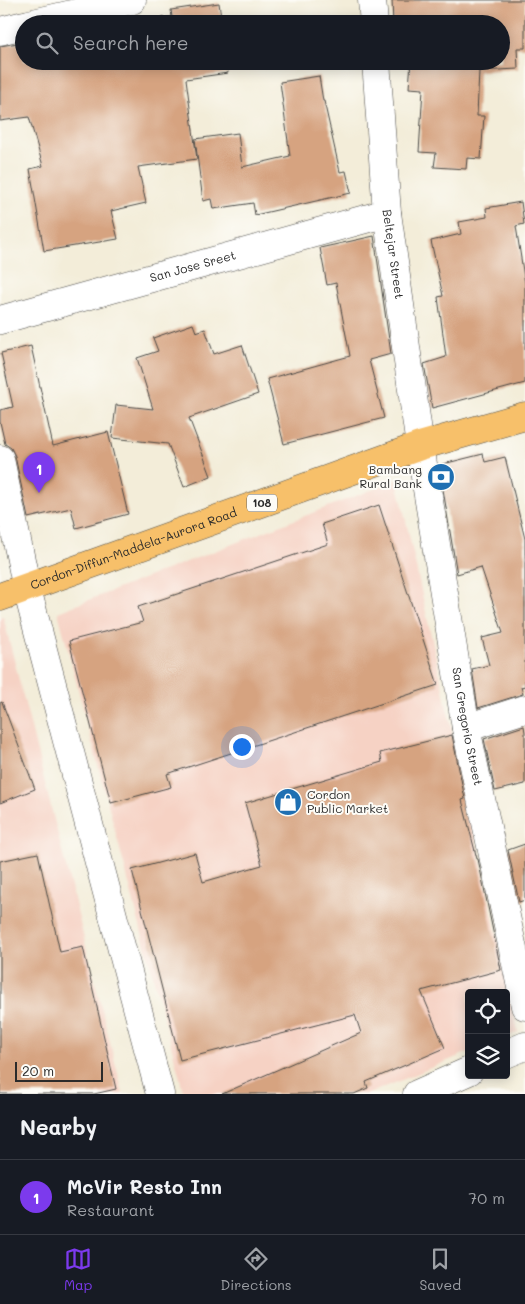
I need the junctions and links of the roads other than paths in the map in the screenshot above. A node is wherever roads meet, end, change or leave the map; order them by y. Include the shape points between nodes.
1 (132, 0) edge
2 (372, 0) edge
3 (68, 15) edge
4 (373, 15) edge
5 (15, 27) edge
6 (0, 30) edge
7 (377, 70) edge
8 (387, 214) junction
9 (0, 320) edge
10 (525, 416) edge
11 (420, 446) junction
12 (0, 459) edge
13 (26, 589) junction
14 (0, 597) edge
15 (525, 709) edge
16 (466, 728) junction
17 (525, 1006) edge
18 (525, 1046) edge
19 (510, 1052) edge
20 (465, 1073) edge
21 (160, 1094) edge
22 (417, 1094) edge

1 - 3 street
2 - 4 street
5 - 6 street
7 - 8 street, Beltejar Street
8 - 9 street, San Jose Sreet
8 - 11 street, Beltejar Street
10 - 11 main road, Cordon-Diffun-Maddela-Aurora Road / 108
11 - 13 main road, Cordon-Diffun-Maddela-Aurora Road / 108
11 - 16 street, San Gregorio Street
12 - 13 street
13 - 14 main road, Cordon-Diffun-Maddela-Aurora Road / 108
13 - 21 street
15 - 16 street
16 - 17 street, San Gregorio Street
18 - 19 street
20 - 22 street

